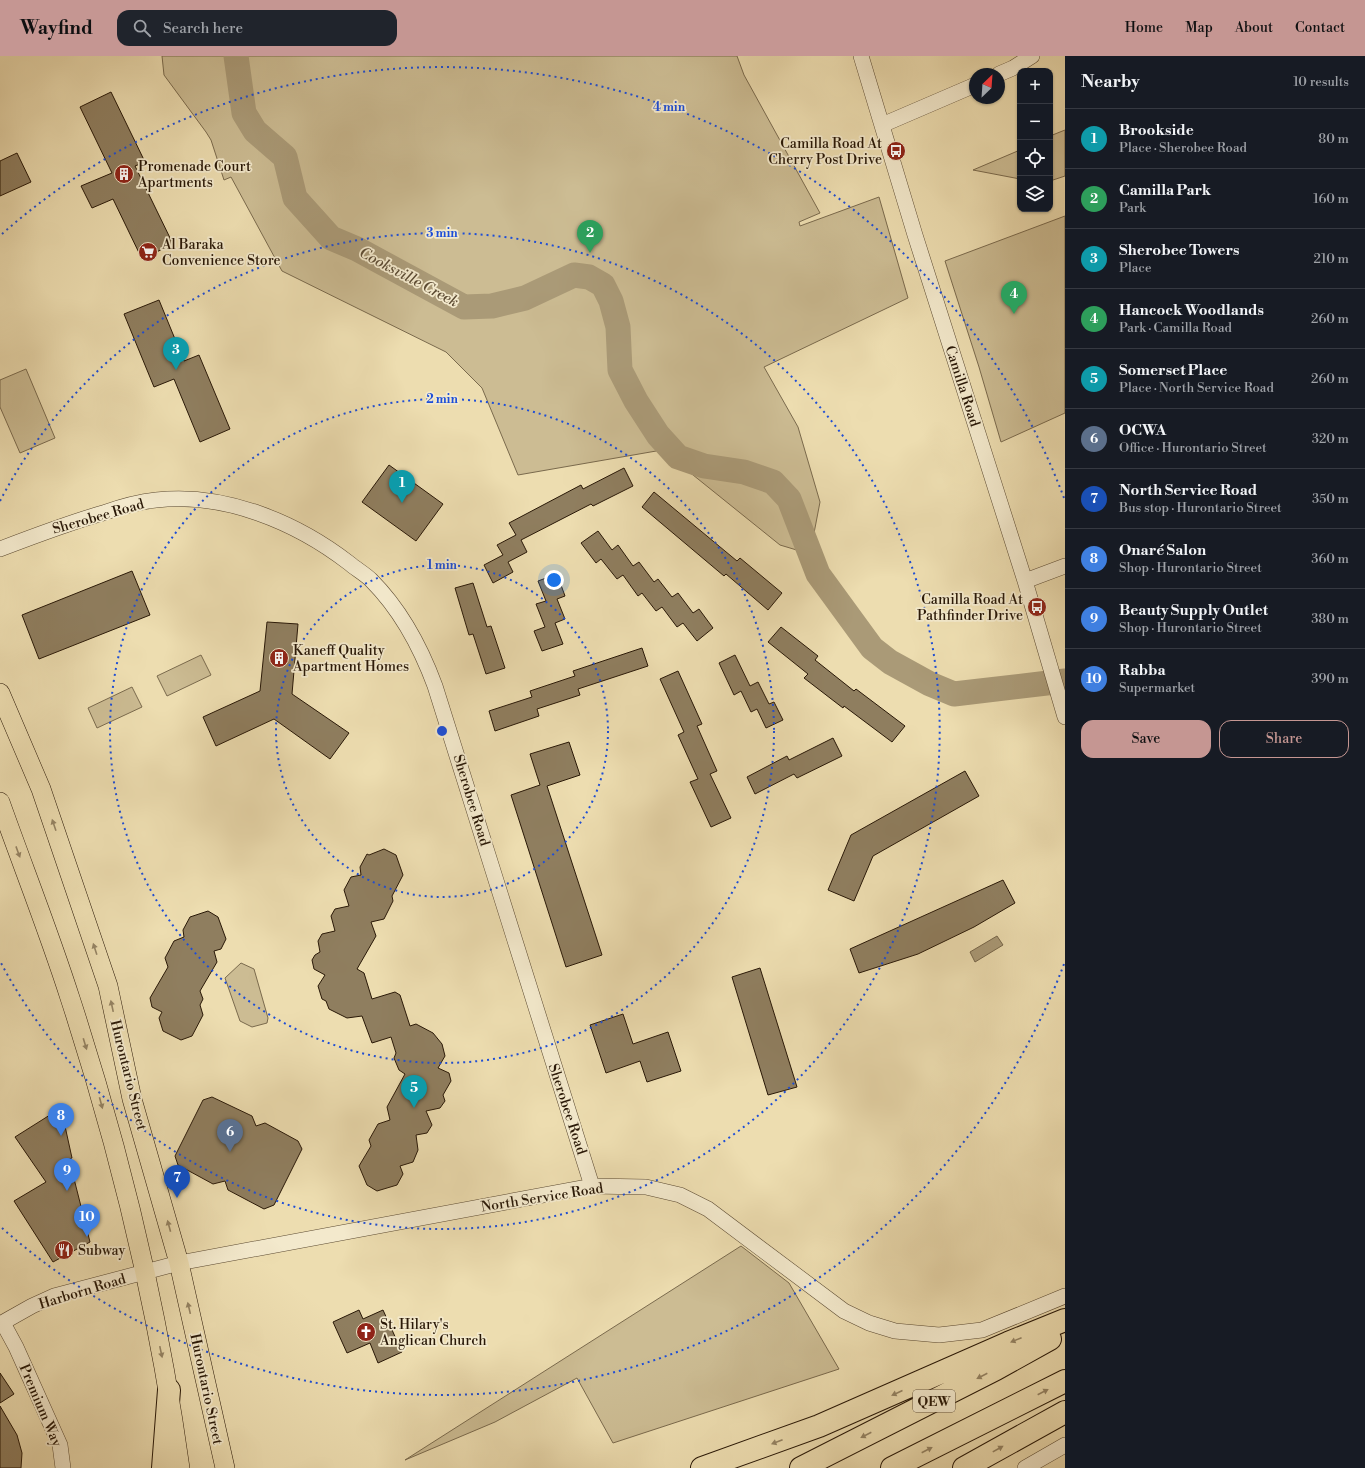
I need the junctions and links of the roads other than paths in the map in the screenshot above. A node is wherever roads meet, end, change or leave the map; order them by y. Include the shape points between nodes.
1 (861, 56) edge
2 (1032, 56) edge
3 (1005, 71) edge
4 (969, 88) edge
5 (882, 125) junction
6 (0, 549) edge
7 (1065, 566) edge
8 (1025, 581) junction
9 (0, 693) edge
10 (1064, 712) edge
11 (0, 802) edge
12 (592, 1186) junction
13 (179, 1264) junction
14 (144, 1273) junction
15 (1065, 1296) edge
16 (1065, 1320) edge
17 (1, 1323) edge
18 (1065, 1330) edge
19 (1065, 1381) edge
20 (169, 1390) junction
21 (1065, 1412) edge
22 (1065, 1445) edge
23 (63, 1468) edge
24 (163, 1468) edge
25 (180, 1468) edge
26 (225, 1468) edge
27 (702, 1468) edge
28 (801, 1468) edge
29 (892, 1468) edge
30 (964, 1468) edge
31 (1025, 1468) edge

1 - 5 street, Camilla Road
2 - 3 street
4 - 5 street
5 - 8 street, Camilla Road
6 - 12 street, Sherobee Road via 66,524 140,502 158,499 193,500 241,508 294,528 333,551 371,580 416,643 435,686
7 - 8 street
8 - 10 street, Camilla Road
13 -> 9 main road, Hurontario Street via 132,1099 108,986 41,789
11 -> 14 main road via 70,997 131,1215
12 - 13 street, North Service Road
12 - 15 street, North Service Road via 646,1187 680,1195 708,1209 844,1310 869,1323 895,1331 939,1336 982,1330
13 - 14 street, North Service Road
26 -> 13 main road, Hurontario Street
14 - 17 street, Harborn Road via 54,1296
14 -> 20 main road
16 -> 27 highway via 818,1426
17 - 23 street, Premium Way via 16,1347 60,1445
18 -> 28 highway, QEW via 996,1369
29 -> 19 highway
20 - 24 highway
20 - 25 main road
30 -> 21 highway
22 - 31 street

